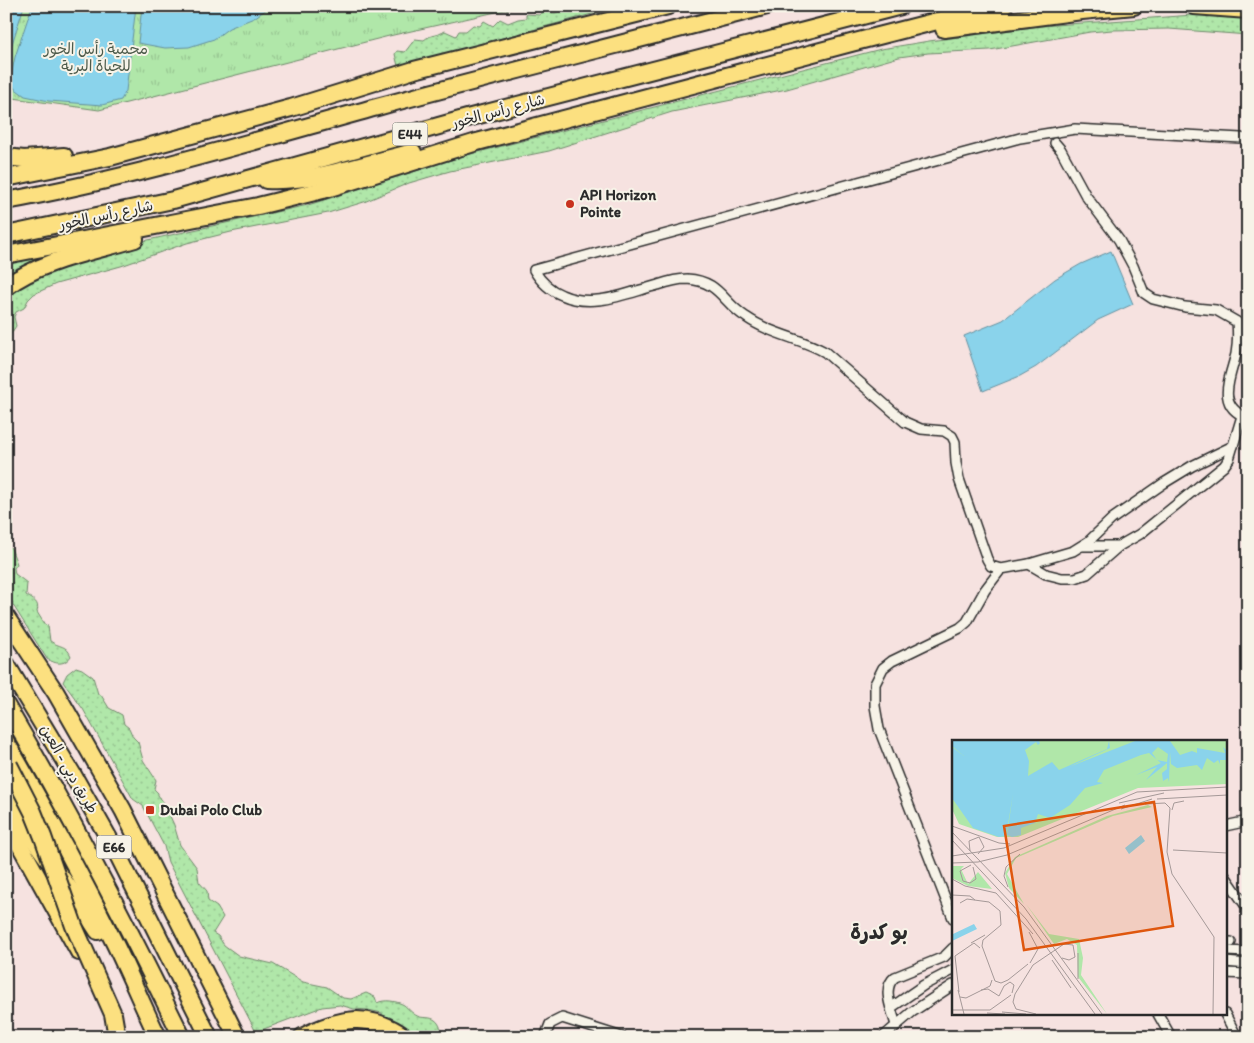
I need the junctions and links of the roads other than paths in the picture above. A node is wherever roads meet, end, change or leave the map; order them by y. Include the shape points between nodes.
1 (668, 6) edge
2 (767, 6) edge
3 (902, 6) edge
4 (1004, 6) edge
5 (1134, 6) edge
6 (1194, 6) edge
7 (1248, 10) edge
8 (851, 43) junction
9 (291, 108) junction
10 (1248, 140) edge
11 (477, 142) junction
12 (1055, 143) dead end
13 (6, 157) edge
14 (6, 178) edge
15 (251, 178) junction
16 (6, 201) edge
17 (182, 220) junction
18 (6, 234) edge
19 (6, 256) edge
20 (6, 287) edge
21 (1245, 417) edge
22 (1233, 446) junction
23 (1081, 546) junction
24 (1119, 546) junction
25 (1029, 564) junction
26 (1001, 569) junction
27 (8, 618) edge
28 (6, 664) edge
29 (6, 706) edge
30 (6, 742) edge
31 (7, 763) edge
32 (6, 793) edge
33 (6, 820) edge
34 (1248, 821) edge
35 (1226, 826) edge
36 (1226, 877) edge
37 (1248, 909) edge
38 (952, 915) edge
39 (952, 949) edge
40 (1226, 951) edge
41 (1248, 952) edge
42 (1226, 962) edge
43 (1248, 964) edge
44 (952, 971) edge
45 (1226, 973) edge
46 (1248, 974) edge
47 (952, 986) edge
48 (103, 992) junction
49 (141, 1001) junction
50 (892, 1007) junction
51 (1159, 1016) edge
52 (1226, 1016) edge
53 (896, 1025) junction
54 (117, 1037) edge
55 (158, 1037) edge
56 (182, 1037) edge
57 (209, 1037) edge
58 (237, 1037) edge
59 (302, 1037) edge
60 (405, 1037) edge
61 (545, 1037) edge
62 (622, 1037) edge
63 (883, 1037) edge
64 (1171, 1037) edge
65 (1237, 1037) edge

1 - 9 highway via 414,70
2 - 16 highway, E44 via 145,170
3 - 15 highway, شارع رأس الخور / E44 via 471,117
4 - 8 highway
5 - 8 highway
6 - 7 highway
8 - 11 highway
9 - 13 highway via 254,112 92,153 42,158
9 - 14 highway via 110,157
10 - 26 street via 1075,129 1020,138 534,270 550,289 583,301 602,300 678,280 701,281 717,289 729,304 750,320 825,352 905,422 921,429 944,431 952,436 959,479 987,560 991,566
11 - 15 highway via 427,149 308,177
11 - 17 highway via 322,190
12 - 21 street via 1086,196 1119,240 1144,293 1153,299 1185,307 1216,310 1237,322 1236,352 1226,391 1230,407
15 - 18 highway, شارع رأس الخور / E44 via 172,200
17 - 19 highway
17 - 20 highway via 147,236 43,267
21 - 22 street
22 - 23 street via 1164,483 1112,519
22 - 24 street via 1229,460 1219,472 1140,534
23 - 24 street
23 - 25 street via 1061,556
24 - 25 street via 1087,574 1075,578 1056,577
25 - 26 street
26 - 38 street via 967,622 892,661 883,668 875,684 875,706 883,740
27 - 58 highway via 56,693 123,810
28 - 57 highway, طريق دبي - العين / E66 via 116,851
29 - 56 highway, طريق دبي - العين / E66 via 104,881
30 - 49 highway via 83,879
31 - 48 highway, bridge via 33,812 74,926
32 - 49 highway via 34,841 92,920
33 - 48 highway, bridge
34 - 35 street
36 - 37 street
39 - 50 street via 944,956 891,980 888,992
40 - 41 street
42 - 43 street
44 - 50 street
45 - 46 street
47 - 53 street
48 - 54 highway, bridge via 113,1014
49 - 55 highway
50 - 53 street
51 - 64 street
52 - 65 street
53 - 63 street
59 - 60 highway via 328,1024 354,1020 379,1024
61 - 62 street via 550,1024 562,1018

